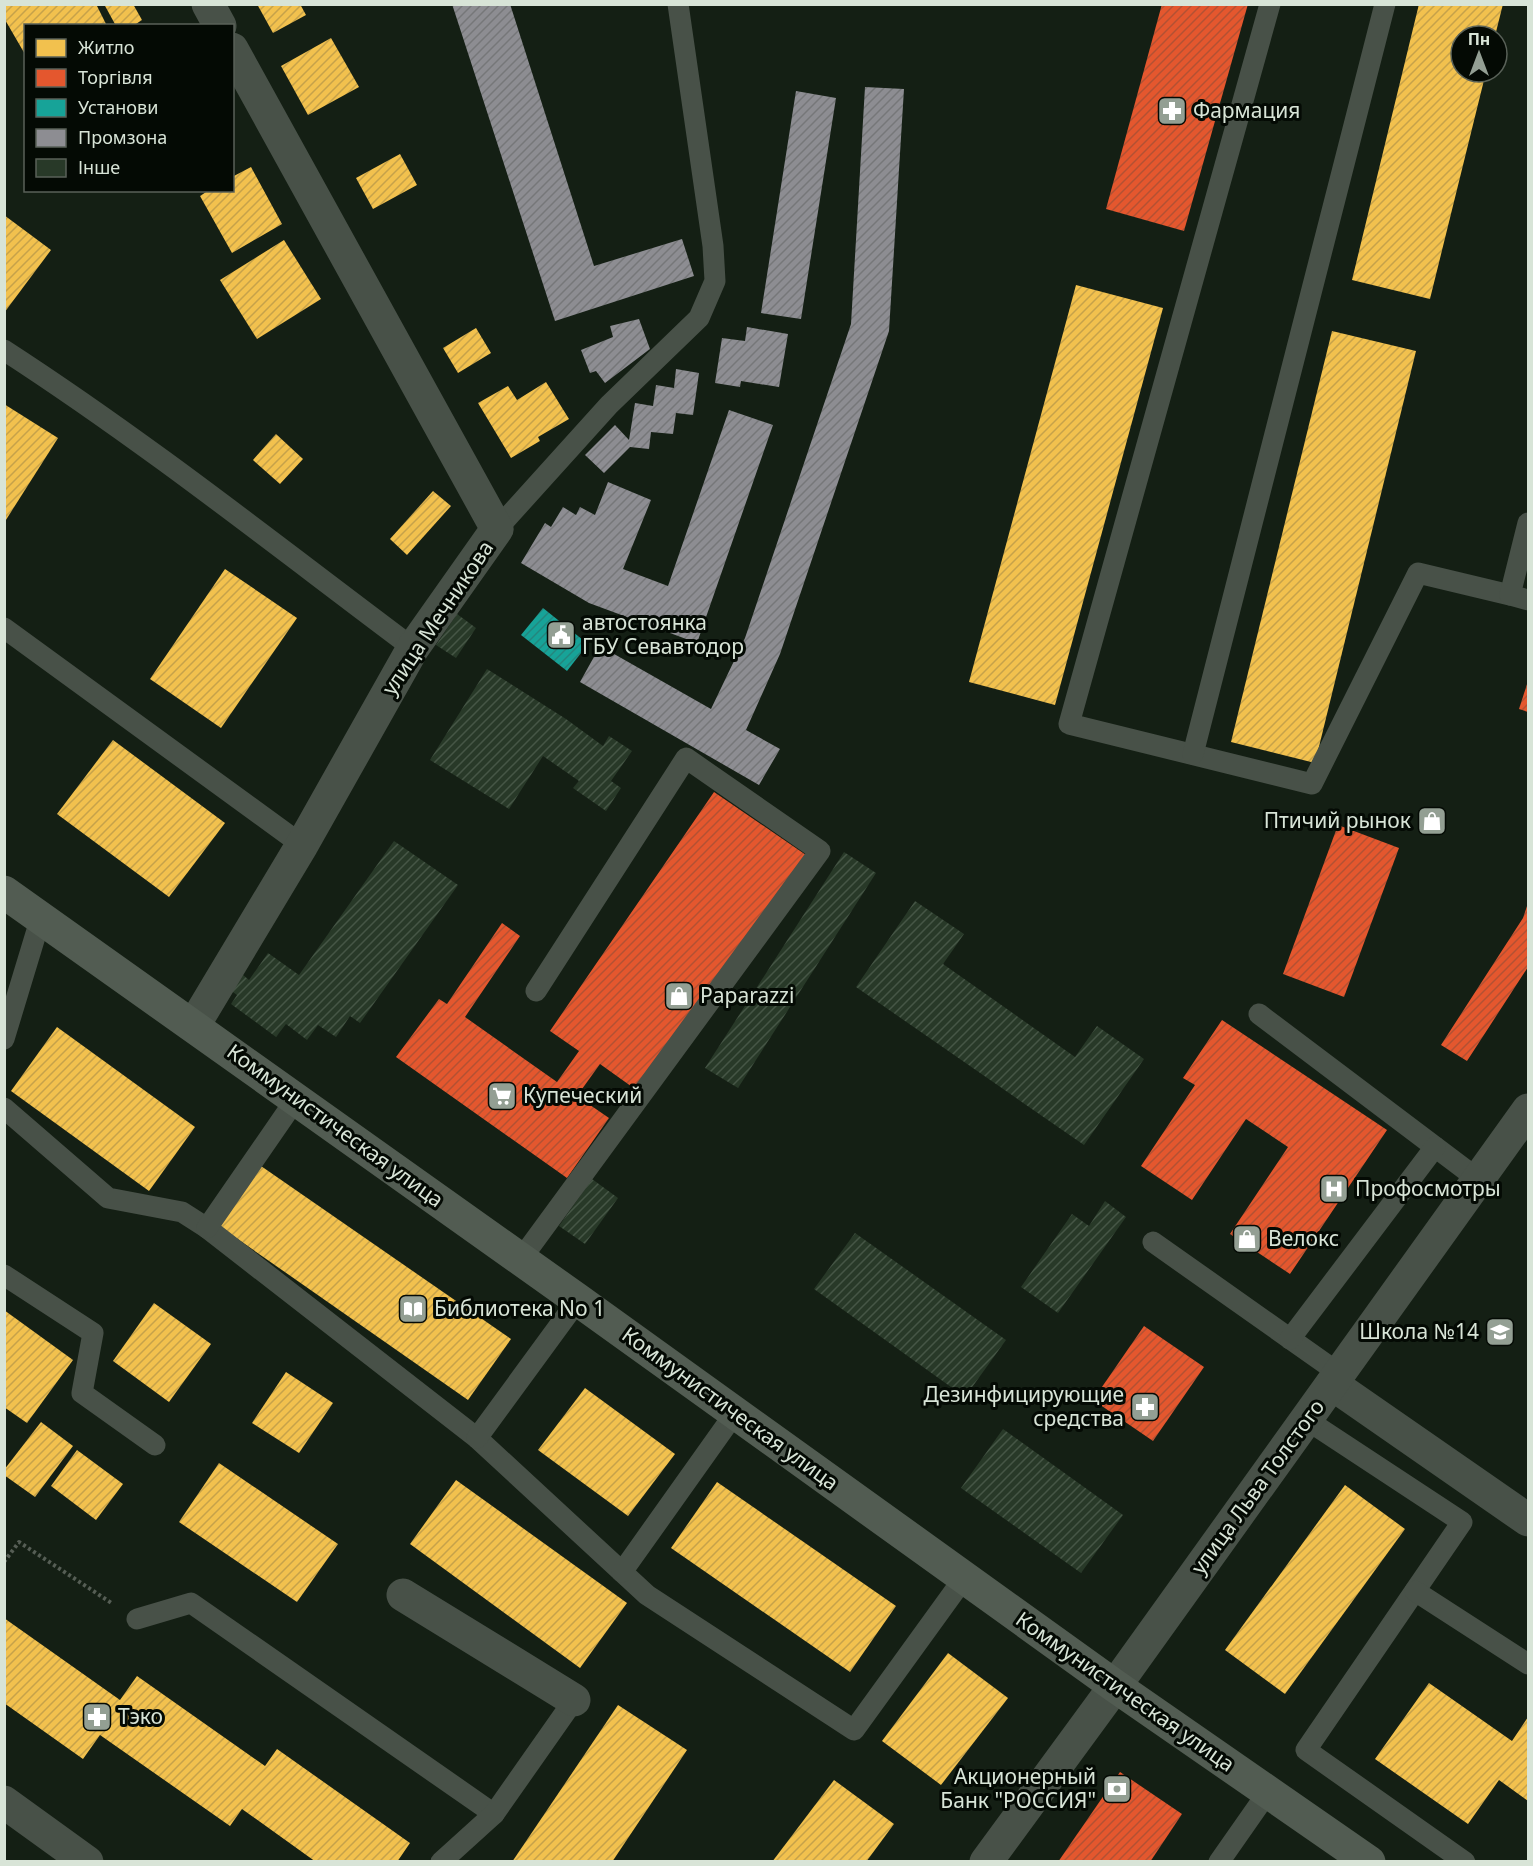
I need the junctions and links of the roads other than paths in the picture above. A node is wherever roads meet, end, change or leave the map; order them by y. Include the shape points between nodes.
1 (208, 4) edge
2 (678, 4) edge
3 (1270, 4) edge
4 (1385, 4) edge
5 (219, 24) edge
6 (234, 52) edge
7 (4, 350) edge
8 (1528, 523) edge
9 (497, 529) junction
10 (1519, 597) edge
11 (4, 628) edge
12 (413, 648) junction
13 (1193, 754) junction
14 (302, 845) junction
15 (4, 892) edge
16 (41, 917) junction
17 (536, 991) dead end
18 (1259, 1014) dead end
19 (194, 1026) junction
20 (4, 1039) edge
21 (296, 1099) junction
22 (4, 1108) edge
23 (1528, 1110) edge
24 (1436, 1147) junction
25 (1479, 1180) junction
26 (207, 1228) junction
27 (1154, 1242) dead end
28 (521, 1259) junction
29 (4, 1275) edge
30 (578, 1300) junction
31 (1290, 1339) junction
32 (1336, 1379) junction
33 (735, 1413) junction
34 (1306, 1419) junction
35 (477, 1438) junction
36 (155, 1445) dead end
37 (1528, 1520) edge
38 (622, 1572) junction
39 (964, 1578) junction
40 (1415, 1591) junction
41 (403, 1595) dead end
42 (137, 1619) road end
43 (1528, 1664) edge
44 (1115, 1686) junction
45 (574, 1700) joint
46 (1268, 1792) junction
47 (4, 1802) edge
48 (494, 1814) junction
49 (87, 1862) edge
50 (441, 1862) edge
51 (986, 1862) edge
52 (1219, 1862) edge
53 (1369, 1862) edge
54 (1465, 1862) edge

1 - 5 street
2 - 9 lane via 715,281 699,318 609,405
3 - 13 lane via 1069,724
4 - 13 lane
6 - 9 street, улица Мечникова
7 - 12 lane via 170,467
8 - 10 lane
9 - 12 street, улица Мечникова
10 - 13 lane via 1418,573 1312,784
11 - 14 lane
12 - 14 street, улица Мечникова
14 - 19 street, улица Мечникова
15 - 16 street, Коммунистическая улица
16 - 19 street, Коммунистическая улица
16 - 20 lane
17 - 28 lane via 686,758 820,851
18 - 24 lane
19 - 21 street, Коммунистическая улица
21 - 26 lane
21 - 28 street, Коммунистическая улица
22 - 26 lane via 108,1198 182,1212
23 - 25 street, улица Льва Толстого
24 - 25 lane
24 - 31 lane
25 - 32 street, улица Льва Толстого
26 - 35 lane
27 - 31 lane
28 - 30 street, Коммунистическая улица
29 - 36 lane via 93,1334 82,1393
30 - 33 street, Коммунистическая улица
30 - 35 lane
31 - 32 lane
32 - 34 street, улица Льва Толстого
32 - 37 street
33 - 38 lane
33 - 39 street, Коммунистическая улица
34 - 40 lane via 1462,1522
34 - 44 street, улица Льва Толстого
35 - 38 lane
38 - 39 lane via 647,1595 854,1730
39 - 44 street, Коммунистическая улица
40 - 43 lane
40 - 54 lane via 1306,1750
41 - 45 street
42 - 48 lane via 191,1603
44 - 46 street, Коммунистическая улица
44 - 51 street, улица Льва Толстого
45 - 48 lane
46 - 52 lane
46 - 53 street, Коммунистическая улица
47 - 49 street
48 - 50 lane

